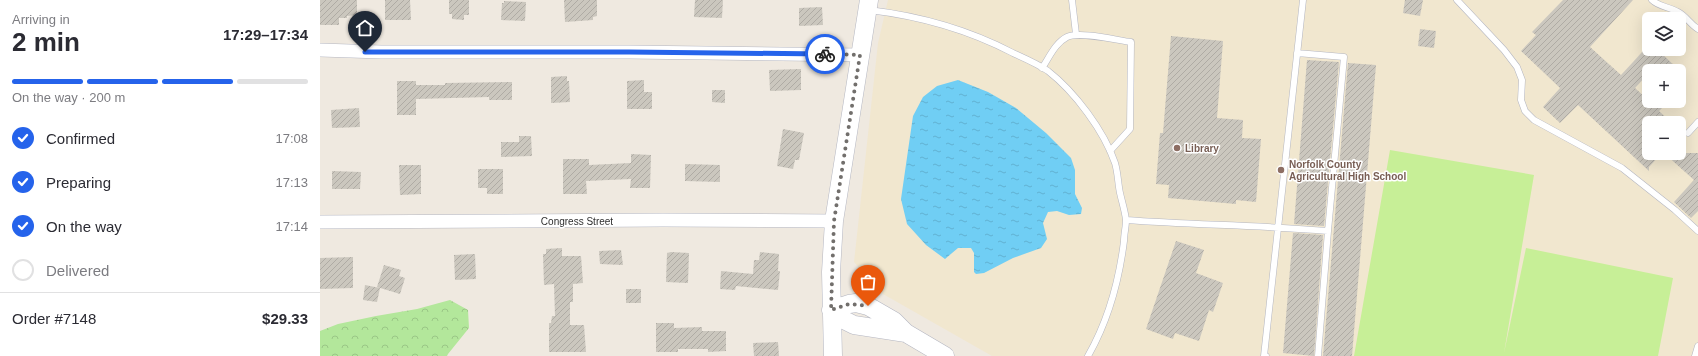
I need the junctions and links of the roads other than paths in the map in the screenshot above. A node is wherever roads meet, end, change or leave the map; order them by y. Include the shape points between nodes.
1 (1072, 0) edge
2 (1303, 0) edge
3 (1457, 0) edge
4 (1652, 0) edge
5 (868, 5) edge
6 (1698, 29) edge
7 (1076, 34) junction
8 (320, 50) edge
9 (1297, 53) junction
10 (860, 55) junction
11 (1042, 68) junction
12 (1698, 122) edge
13 (1688, 133) dead end
14 (1110, 152) junction
15 (1126, 220) junction
16 (834, 221) junction
17 (320, 222) edge
18 (1277, 227) junction
19 (1328, 231) junction
20 (1698, 231) edge
21 (831, 310) junction
22 (1698, 346) edge
23 (833, 356) edge
24 (945, 356) edge
25 (1088, 356) edge
26 (1266, 356) edge
27 (1318, 356) edge
28 (1695, 356) edge

1 - 7 lane
2 - 9 lane
3 - 20 lane via 1517,67 1522,80 1521,100 1525,111 1534,120 1622,168
4 - 6 lane via 1680,13
5 - 10 main road
5 - 11 lane via 954,27 989,40
7 - 11 lane via 1066,37
7 - 14 lane via 1131,42 1130,129
8 - 10 street
9 - 18 lane
9 - 19 lane via 1344,57
10 - 16 main road
11 - 14 lane via 1068,91 1086,112
12 - 13 lane
14 - 15 lane via 1116,164
15 - 18 lane
15 - 25 lane via 1122,258 1109,309
16 - 17 street, Congress Street
16 - 21 main road
18 - 19 lane
18 - 26 lane
19 - 27 lane
21 - 23 main road
21 - 24 main road via 854,325 906,333
22 - 28 lane

